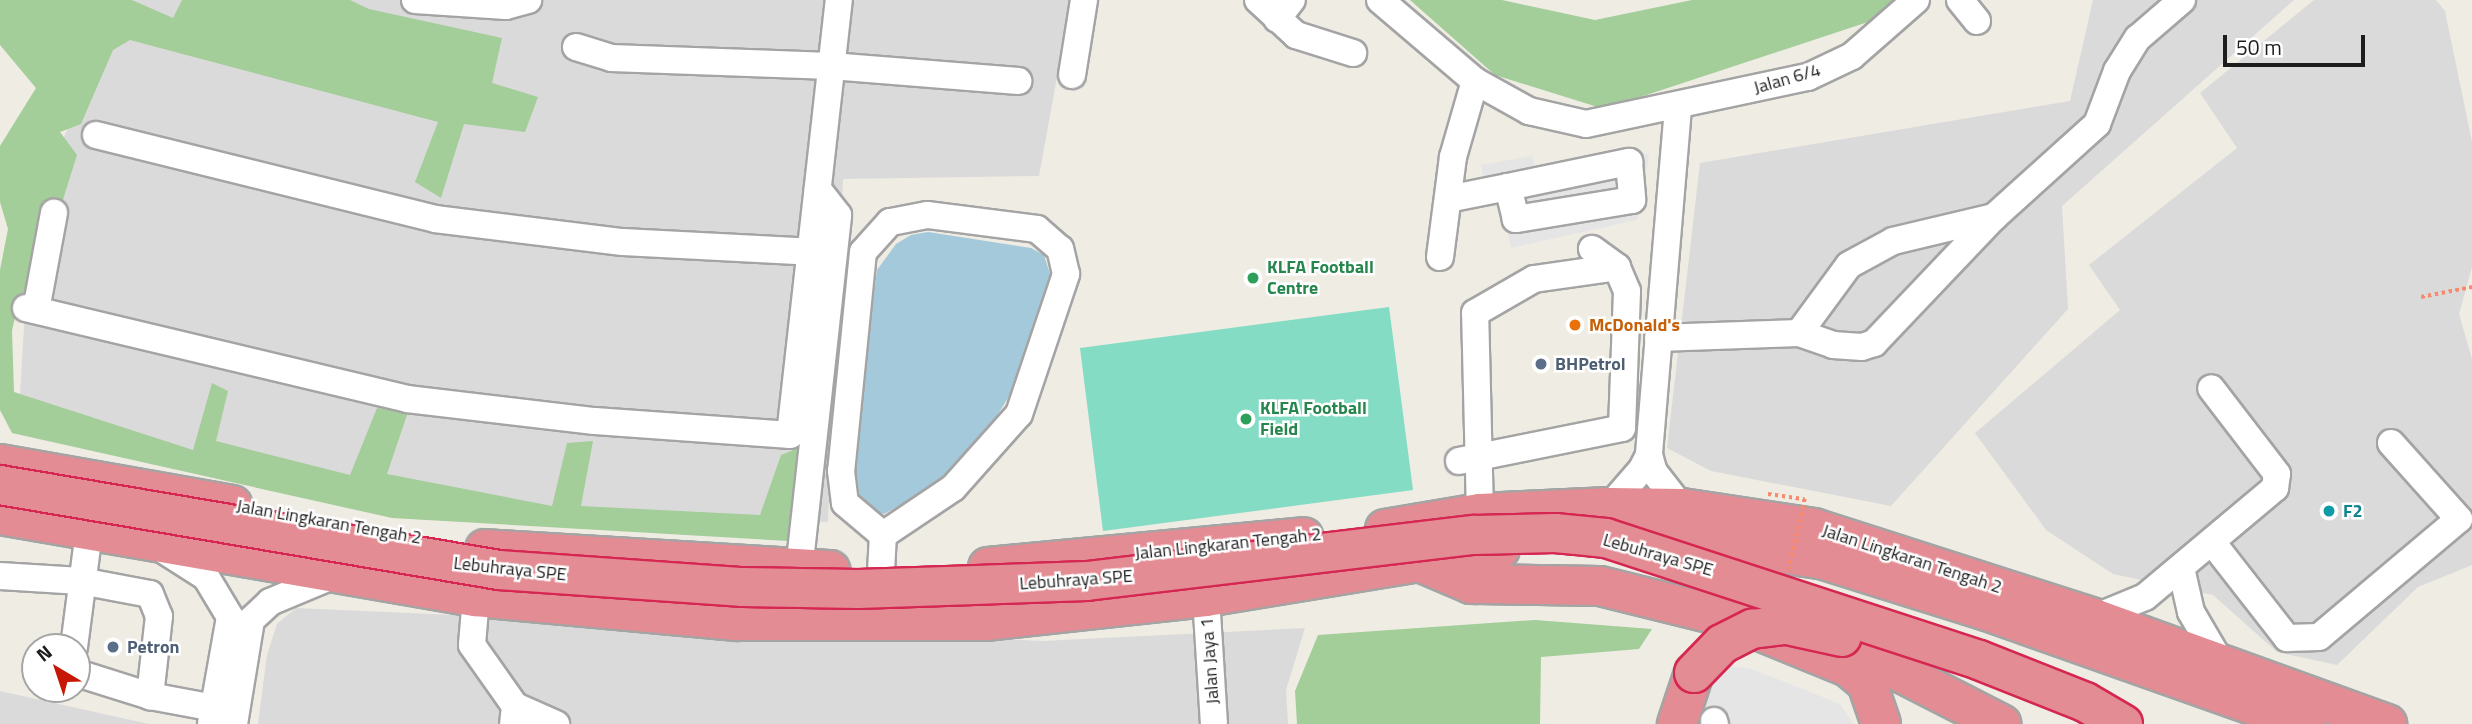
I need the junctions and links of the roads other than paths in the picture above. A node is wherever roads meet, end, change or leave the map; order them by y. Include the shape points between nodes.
1 (415, 0) edge
2 (528, 0) edge
3 (839, 0) edge
4 (1084, 0) edge
5 (1258, 0) edge
6 (1380, 0) edge
7 (1916, 0) edge
8 (1960, 0) edge
9 (2182, 0) edge
10 (1284, 10) edge
11 (1977, 21) dead end
12 (576, 47) dead end
13 (1353, 53) dead end
14 (831, 66) junction
15 (1072, 75) dead end
16 (1475, 81) junction
17 (1018, 82) dead end
18 (1678, 108) junction
19 (96, 135) dead end
20 (1508, 187) dead end
21 (818, 190) junction
22 (1448, 199) junction
23 (54, 213) dead end
24 (1994, 216) junction
25 (1592, 249) dead end
26 (811, 252) junction
27 (1440, 257) dead end
28 (1617, 267) junction
29 (1799, 333) junction
30 (1658, 338) junction
31 (1623, 386) junction
32 (1654, 386) junction
33 (2211, 388) dead end
34 (2391, 443) dead end
35 (0, 445) edge
36 (1649, 455) junction
37 (1468, 459) junction
38 (11, 473) edge
39 (1609, 507) junction
40 (1682, 508) junction
41 (1480, 513) junction
42 (0, 515) edge
43 (89, 531) junction
44 (150, 542) junction
45 (2212, 542) junction
46 (882, 553) junction
47 (1422, 563) junction
48 (2181, 568) junction
49 (799, 570) junction
50 (335, 575) junction
51 (0, 576) edge
52 (81, 581) junction
53 (1600, 586) junction
54 (476, 597) junction
55 (1206, 597) junction
56 (2094, 618) junction
57 (75, 633) edge
58 (2222, 665) junction
59 (91, 677) edge
60 (150, 696) junction
61 (514, 715) edge
62 (223, 717) edge
63 (1998, 723) edge
64 (556, 724) edge
65 (1214, 724) edge
66 (1676, 724) edge
67 (1881, 724) edge
68 (1958, 724) edge
69 (2088, 724) edge
70 (2123, 724) edge
71 (2306, 724) edge
72 (2387, 724) edge

1 - 2 street via 506,6
3 - 14 street
4 - 15 street
5 - 10 street
6 - 16 street, Jalan 6/4
7 - 18 street, Jalan 6/4 via 1852,56 1808,77
8 - 11 street
9 - 24 street via 2138,38 2117,71 2097,124
10 - 13 street via 1327,48
12 - 14 street via 611,58
14 - 17 street
14 - 21 street
16 - 18 street, Jalan 6/4 via 1529,111 1559,121 1586,124
16 - 22 street via 1453,157
18 - 30 street
19 - 26 street via 435,219 623,242
20 - 22 street
21 - 26 street
21 - 49 street via 838,215
22 - 27 street
23 - 26 street via 31,309 407,399 595,421 790,435
24 - 29 street via 1893,241 1849,265
24 - 29 street via 1874,343 1833,345
25 - 28 street
28 - 31 street via 1627,291
28 - 37 street via 1534,279 1475,313
29 - 30 street
30 - 32 street
31 - 32 street
31 - 37 street via 1622,428
32 - 36 street
33 - 45 street via 2279,481
34 - 45 street via 2459,519 2319,637 2287,638
35 - 38 street
36 - 39 street
36 - 40 street via 1654,472
37 - 41 street
38 - 49 highway, Jalan Lingkaran Tengah 2 via 491,550
38 - 70 highway, Lebuhraya SPE, bridge via 499,570 743,587 871,589 1087,582 1475,535 1555,533 1606,538 1979,660 2085,702
39 - 40 highway, Jalan Lingkaran Tengah 2
39 - 41 highway, Jalan Lingkaran Tengah 2
40 - 56 highway, Jalan Lingkaran Tengah 2 via 1815,527
41 - 46 highway, Jalan Lingkaran Tengah 2 via 1390,528 1039,564
42 - 43 highway, Jalan Lingkaran Tengah 2
43 - 44 highway, Jalan Lingkaran Tengah 2
43 - 52 street
44 - 50 highway, Jalan Lingkaran Tengah 2
44 - 62 street via 206,576 230,617
45 - 48 street
46 - 46 street via 953,488 1019,414 1066,274 1060,249 1037,229 928,215 890,222 863,252 841,471 845,503
46 - 49 highway, Jalan Lingkaran Tengah 2
47 - 53 highway via 1471,584
47 - 55 highway, Jalan Lingkaran Tengah 2
47 - 71 highway, Jalan Lingkaran Tengah 2 via 1554,542 1685,540 1806,555 1987,611
48 - 56 street via 2145,597
48 - 58 street via 2191,612
50 - 54 highway, Jalan Lingkaran Tengah 2
50 - 62 street via 270,602 251,620
51 - 52 street
52 - 57 street
52 - 60 street via 150,594 159,616
53 - 63 highway, Lebuhraya SPE via 1689,595 1843,643
53 - 67 highway via 1725,617 1848,667 1867,683
54 - 55 highway, Jalan Lingkaran Tengah 2 via 737,621 985,621
54 - 61 street via 472,645
55 - 65 street, Jalan Jaya 1
56 - 58 highway, Jalan Lingkaran Tengah 2
58 - 72 highway, Jalan Lingkaran Tengah 2
59 - 60 street
60 - 62 street
61 - 64 street
63 - 68 highway
66 - 69 highway, bridge via 1704,659 1736,635 1787,625 1832,634

